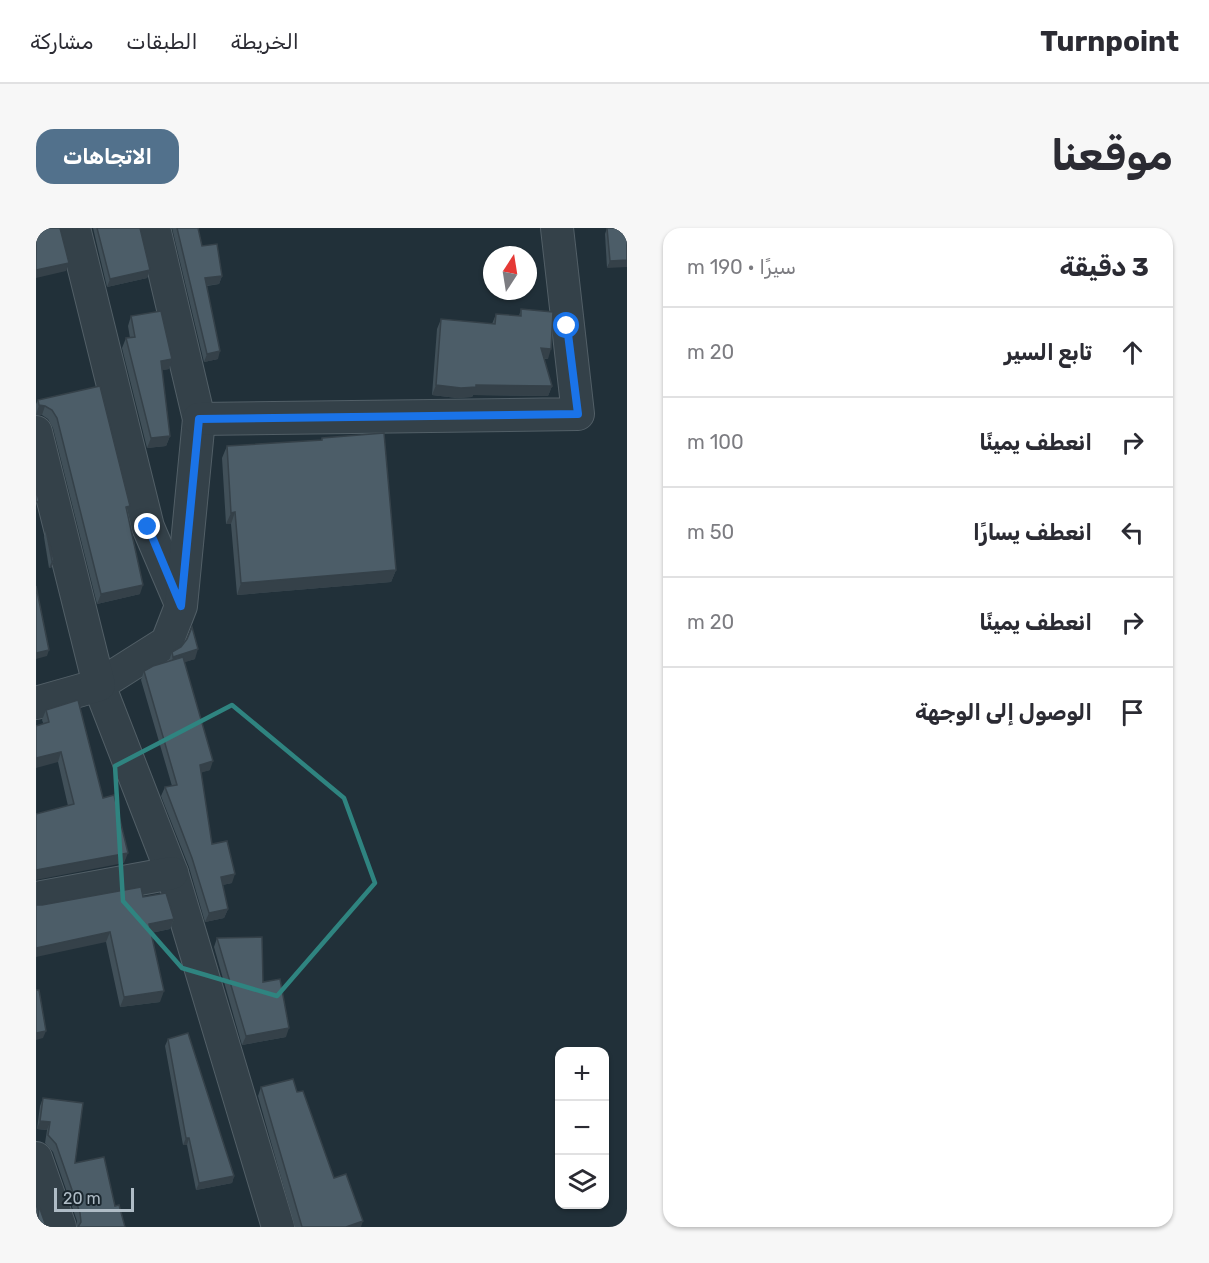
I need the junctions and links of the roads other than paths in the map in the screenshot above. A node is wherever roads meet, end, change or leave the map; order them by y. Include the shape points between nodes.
1 (74, 228) edge
2 (154, 228) edge
3 (557, 228) edge
4 (199, 419) junction
5 (36, 432) edge
6 (181, 606) junction
7 (99, 685) junction
8 (36, 703) edge
9 (172, 873) junction
10 (36, 898) edge
11 (36, 1158) edge
12 (60, 1227) edge
13 (278, 1227) edge

1 - 6 street via 148,527
2 - 4 street
3 - 4 street via 578,414
4 - 6 street
5 - 7 street
6 - 7 street via 167,642
7 - 8 street
7 - 9 street
9 - 10 street
9 - 13 street
11 - 12 street

